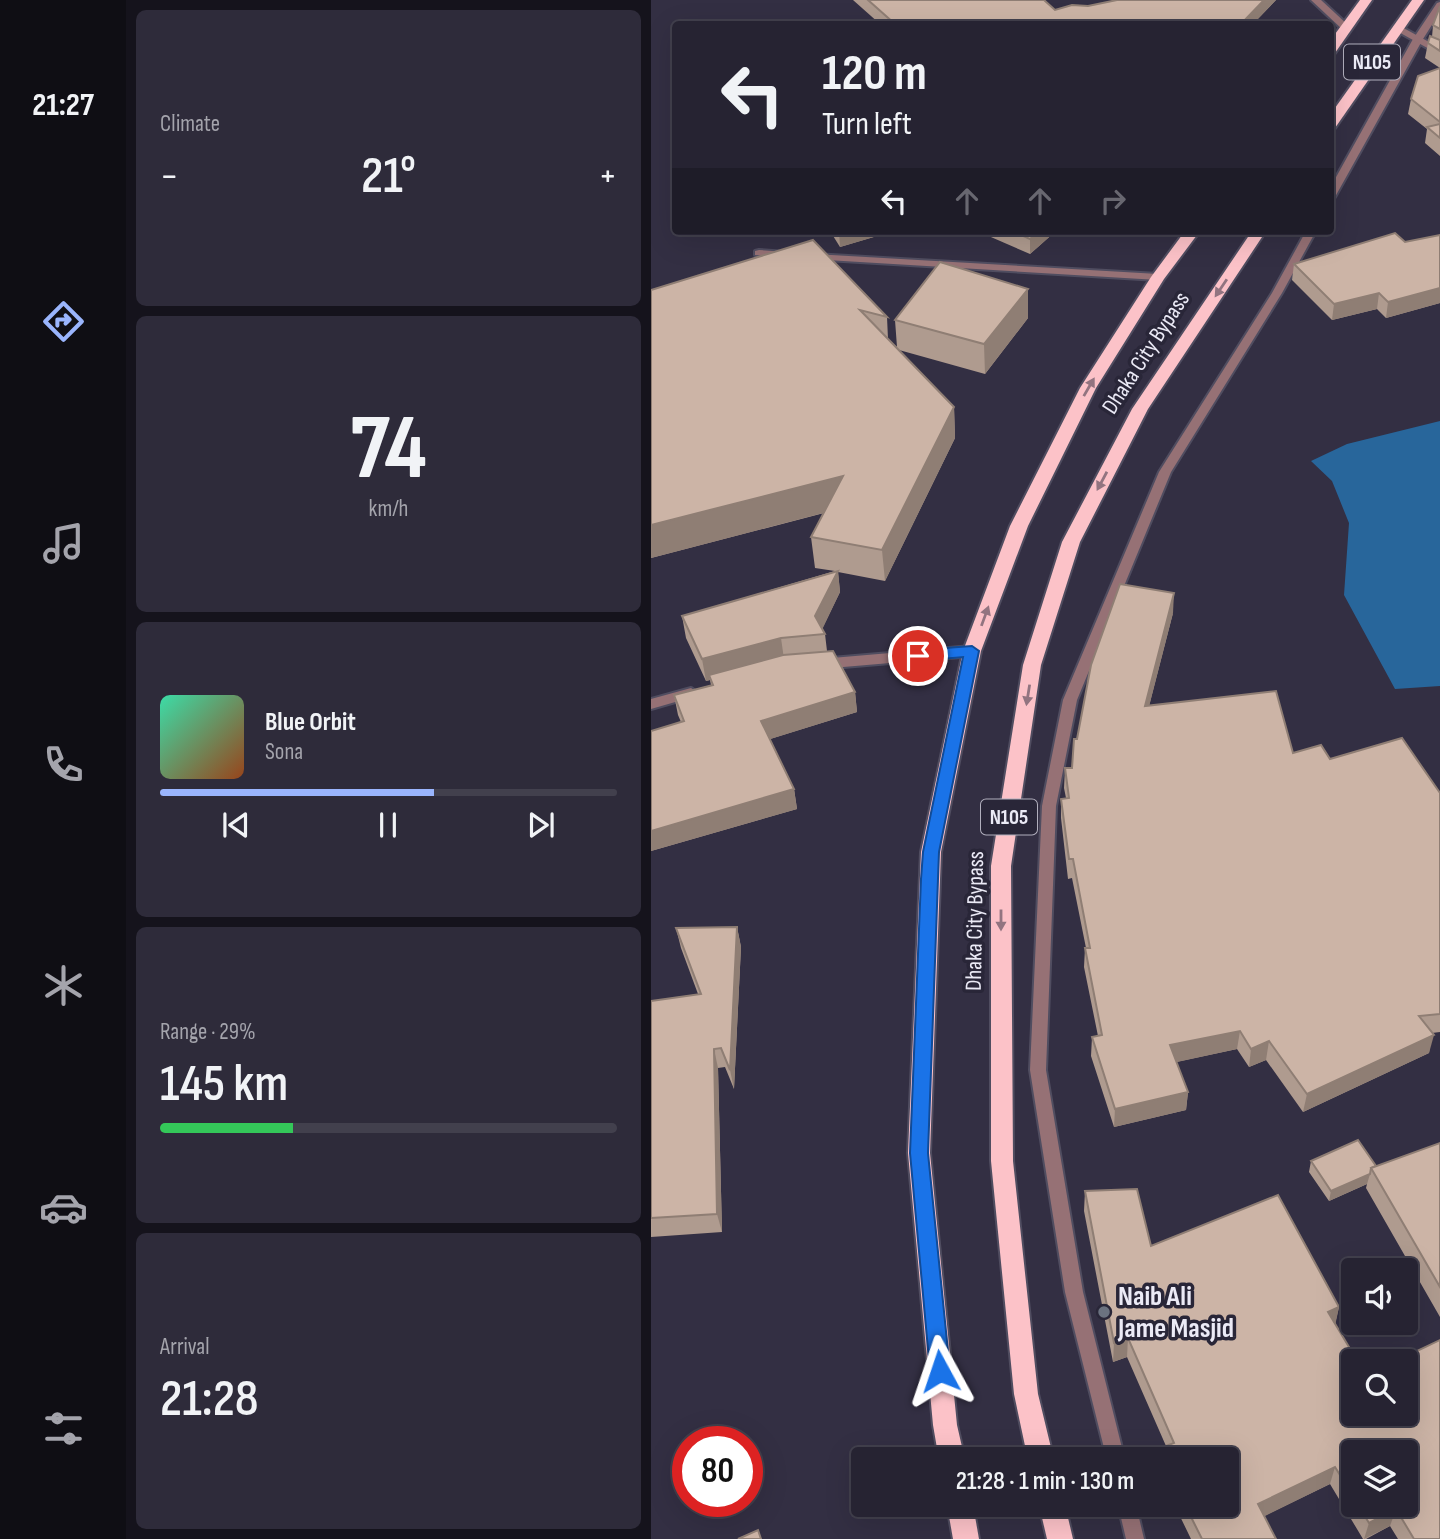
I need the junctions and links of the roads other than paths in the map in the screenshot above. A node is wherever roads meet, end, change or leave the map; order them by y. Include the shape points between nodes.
1 (1316, 0) edge
2 (1366, 0) edge
3 (1418, 0) edge
4 (1440, 5) edge
5 (1346, 28) junction
6 (1398, 29) junction
7 (1418, 39) junction
8 (1334, 44) edge
9 (1440, 52) edge
10 (1334, 119) edge
11 (1334, 190) edge
12 (1190, 235) edge
13 (1256, 235) edge
14 (1309, 235) edge
15 (759, 253) dead end
16 (1158, 277) junction
17 (972, 651) junction
18 (811, 665) edge
19 (705, 689) edge
20 (651, 704) edge
21 (949, 1447) edge
22 (1038, 1447) edge
23 (1113, 1447) edge
24 (962, 1517) edge
25 (1054, 1517) edge
26 (1130, 1517) edge
27 (966, 1539) edge
28 (1059, 1539) edge
29 (1135, 1539) edge

1 - 5 street
2 - 5 highway
3 - 6 highway, N105
4 - 7 street
5 - 8 highway
6 - 7 street
6 - 10 highway, N105
7 - 9 street
7 - 11 street
12 - 16 highway
13 -> 22 highway, Dhaka City Bypass / N105 via 1140,409 1071,542 1032,664 1001,866 1002,1161 1026,1394
14 - 23 street via 1165,472 1070,700 1049,806 1038,1070 1075,1292
15 - 16 street
17 -> 16 highway via 1019,526 1088,388
17 - 18 street
17 - 21 highway via 931,852 919,1153
19 - 20 street
24 - 27 highway
25 - 28 highway
26 - 29 street

